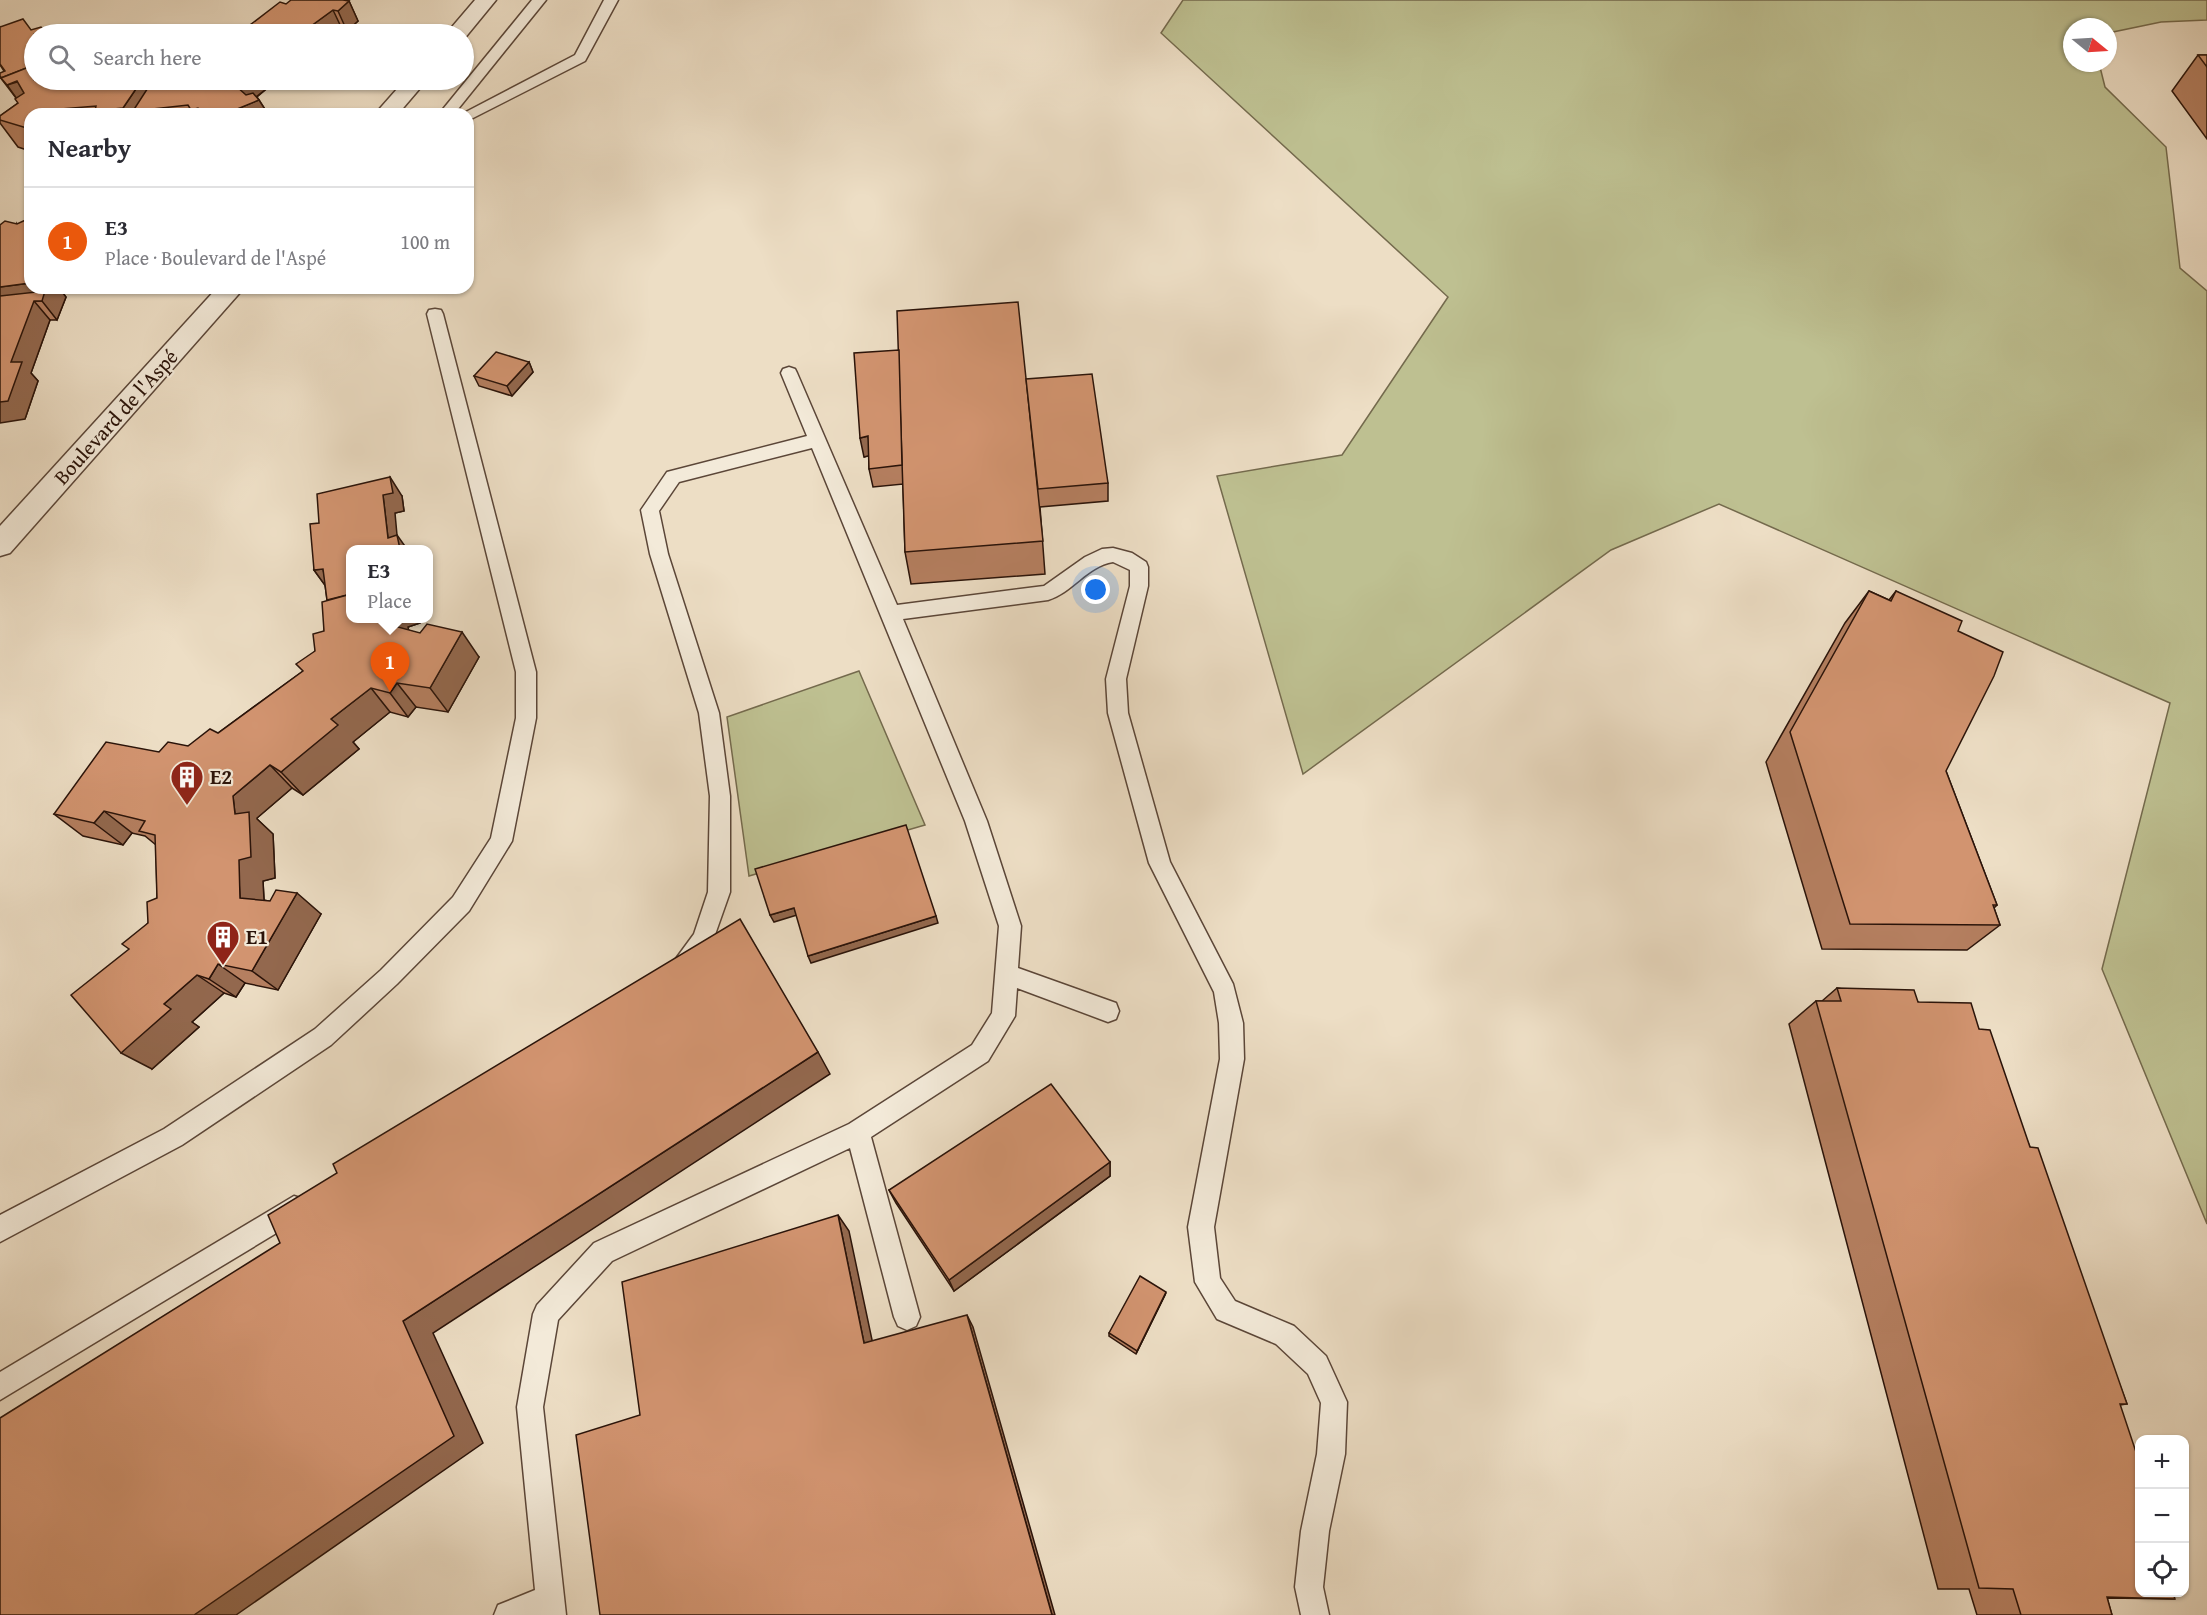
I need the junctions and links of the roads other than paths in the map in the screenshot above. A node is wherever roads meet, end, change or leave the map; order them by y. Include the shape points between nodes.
1 (486, 0) edge
2 (538, 0) edge
3 (611, 0) edge
4 (465, 24) edge
5 (474, 79) edge
6 (407, 90) edge
7 (465, 90) edge
8 (391, 108) edge
9 (451, 108) edge
10 (474, 112) edge
11 (226, 294) edge
12 (435, 315) dead end
13 (789, 373) dead end
14 (817, 440) junction
15 (0, 545) edge
16 (891, 613) junction
17 (1006, 974) junction
18 (666, 980) edge
19 (1108, 1011) dead end
20 (858, 1132) junction
21 (314, 1196) edge
22 (0, 1229) edge
23 (907, 1317) dead end
24 (0, 1387) edge
25 (551, 1606) edge
26 (508, 1615) edge
27 (1315, 1615) edge

1 - 4 street
2 - 5 lane
3 - 10 lane via 580,58
6 - 8 street
7 - 9 lane
11 - 15 street, Boulevard de l'Aspé
12 - 22 lane via 526,672 526,717 501,841 461,904 323,1037 173,1137
13 - 14 lane
14 - 16 lane
14 - 18 lane via 672,477 650,510 659,554 709,713 720,796 719,892 703,939
16 - 17 lane via 976,821 1010,926
16 - 27 lane via 1048,593 1090,561 1107,554 1125,556 1139,567 1139,585 1116,679 1118,713 1160,863 1225,991 1232,1023 1232,1059 1201,1227 1208,1282 1226,1310 1285,1335 1317,1365 1334,1402 1331,1454 1315,1531 1309,1587
17 - 19 lane
17 - 20 lane via 1003,1016 980,1053
20 - 23 lane
20 - 25 lane via 603,1252 546,1314 530,1407
21 - 24 lane
25 - 26 lane

